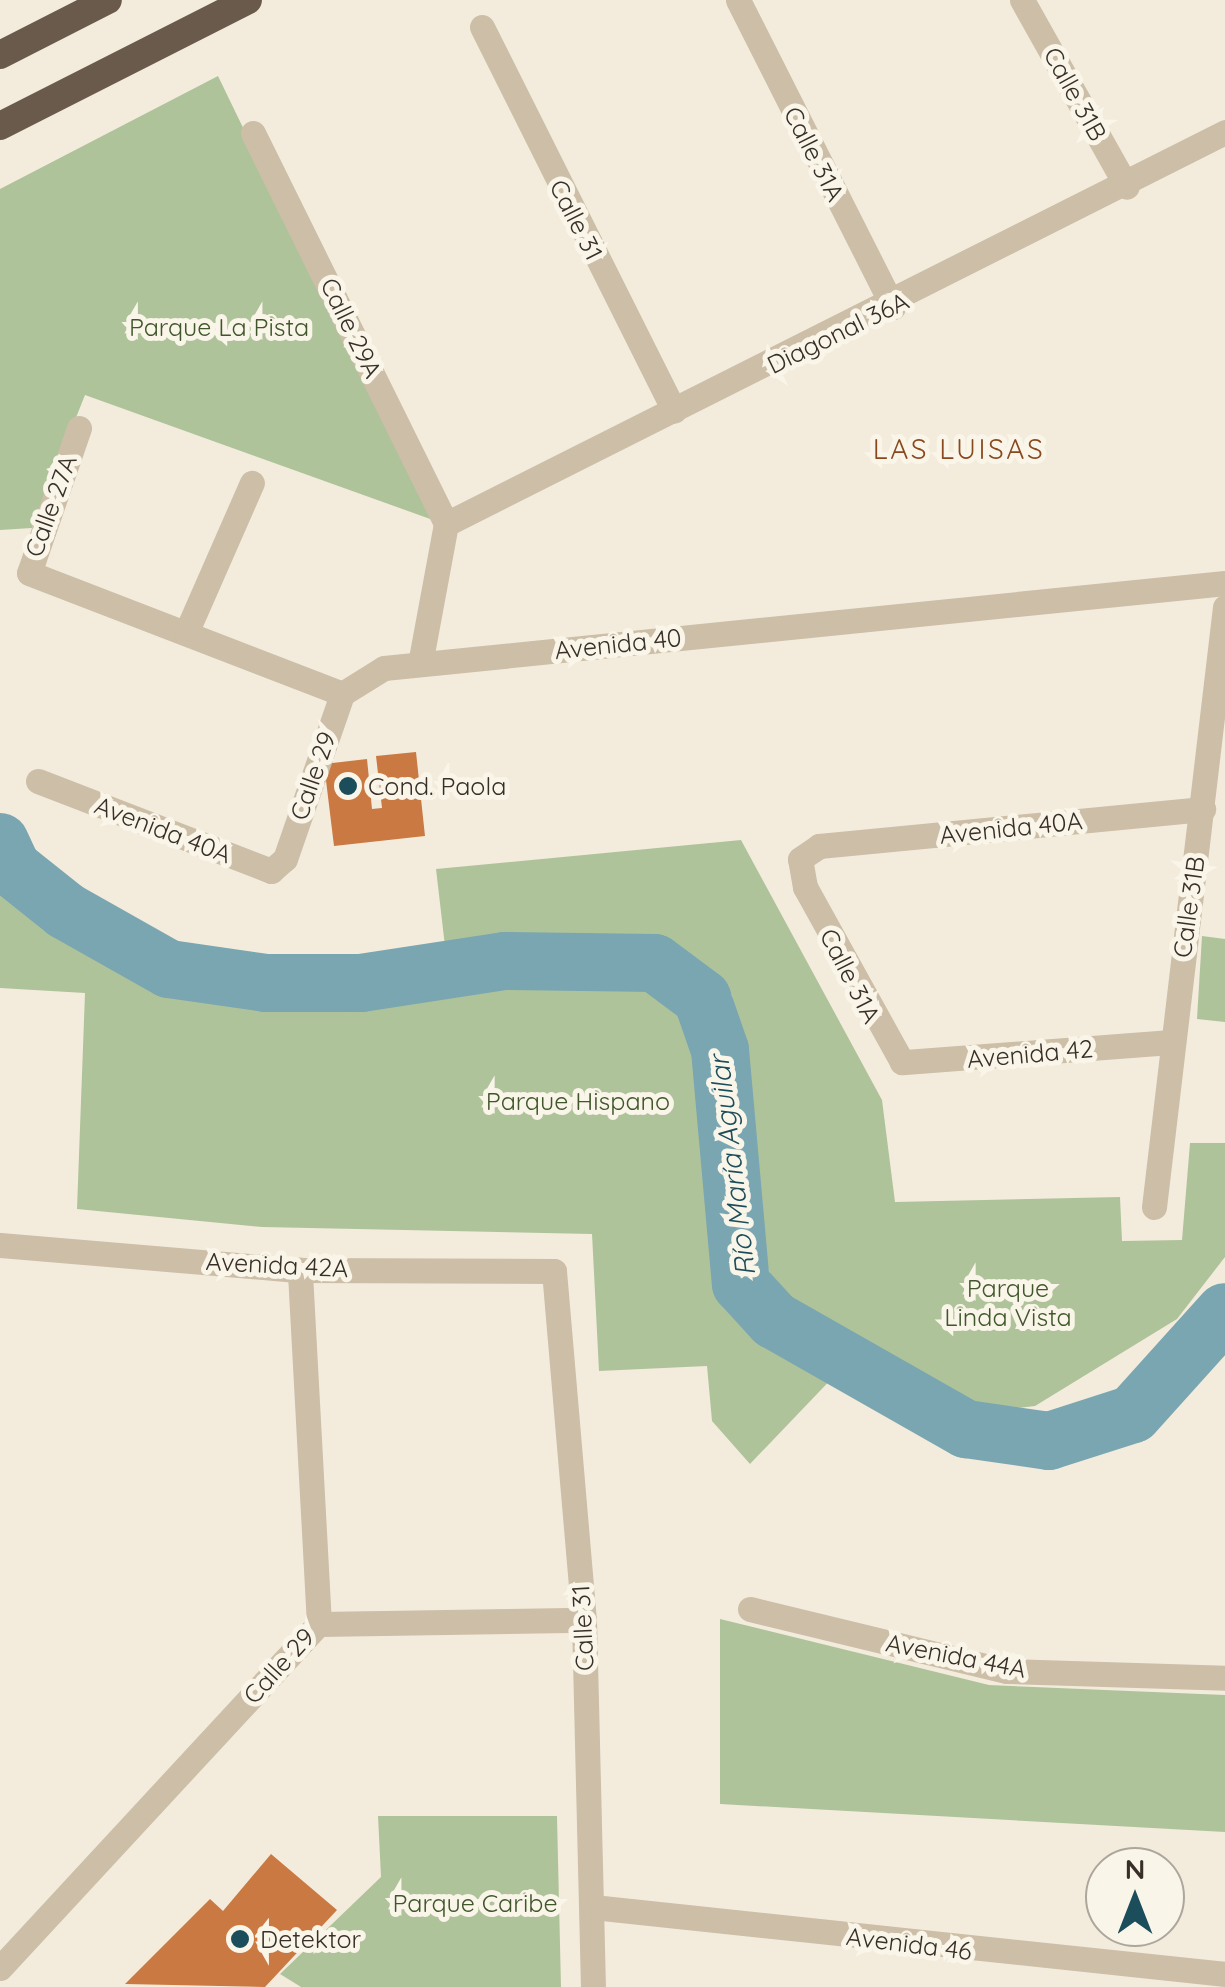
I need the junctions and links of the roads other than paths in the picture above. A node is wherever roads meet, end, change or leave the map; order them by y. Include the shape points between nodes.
1 (108, 0) edge
2 (248, 0) edge
3 (738, 0) edge
4 (1022, 0) edge
5 (482, 28) dead end
6 (0, 56) edge
7 (0, 126) edge
8 (1225, 132) edge
9 (253, 133) dead end
10 (1127, 187) junction
11 (893, 307) junction
12 (674, 411) junction
13 (79, 428) dead end
14 (252, 483) dead end
15 (446, 524) junction
16 (1225, 583) edge
17 (1225, 607) edge
18 (186, 634) junction
19 (420, 664) junction
20 (342, 694) junction
21 (38, 782) dead end
22 (1203, 809) junction
23 (818, 846) joint
24 (285, 859) joint
25 (1171, 1042) junction
26 (892, 1056) joint
27 (1154, 1207) dead end
28 (0, 1244) edge
29 (300, 1270) junction
30 (554, 1271) joint
31 (750, 1609) dead end
32 (584, 1620) junction
33 (318, 1624) junction
34 (1225, 1678) edge
35 (594, 1907) junction
36 (0, 1968) edge
37 (1225, 1974) edge
38 (594, 1987) edge

1 - 6 highway
2 - 7 highway
3 - 11 street, Calle 31A
4 - 10 street, Calle 31B
5 - 12 street, Calle 31
8 - 10 street, Diagonal 36A
9 - 15 street, Calle 29A
10 - 11 street, Diagonal 36A
11 - 12 street, Diagonal 36A
12 - 15 street, Diagonal 36A
13 - 18 street, Calle 27A via 30,560 38,582
14 - 18 street
15 - 19 street
16 - 19 street, Avenida 40
17 - 22 street, Calle 31B
18 - 20 street
19 - 20 street, Avenida 40 via 361,676
20 - 24 street, Calle 29
21 - 24 street, Avenida 40A via 261,868
22 - 23 street, Avenida 40A
22 - 25 street, Calle 31B
23 - 26 street, Calle 31A via 800,860 805,888
25 - 26 street, Avenida 42 via 915,1063
25 - 27 street, Calle 31B
28 - 29 street, Avenida 42A
29 - 30 street, Avenida 42A
29 - 33 street, Calle 29
30 - 32 street, Calle 31
31 - 34 street, Avenida 44A via 1007,1672
32 - 33 street
32 - 35 street, Calle 31
33 - 36 street, Calle 29
35 - 37 street, Avenida 46
35 - 38 street, Calle 31

